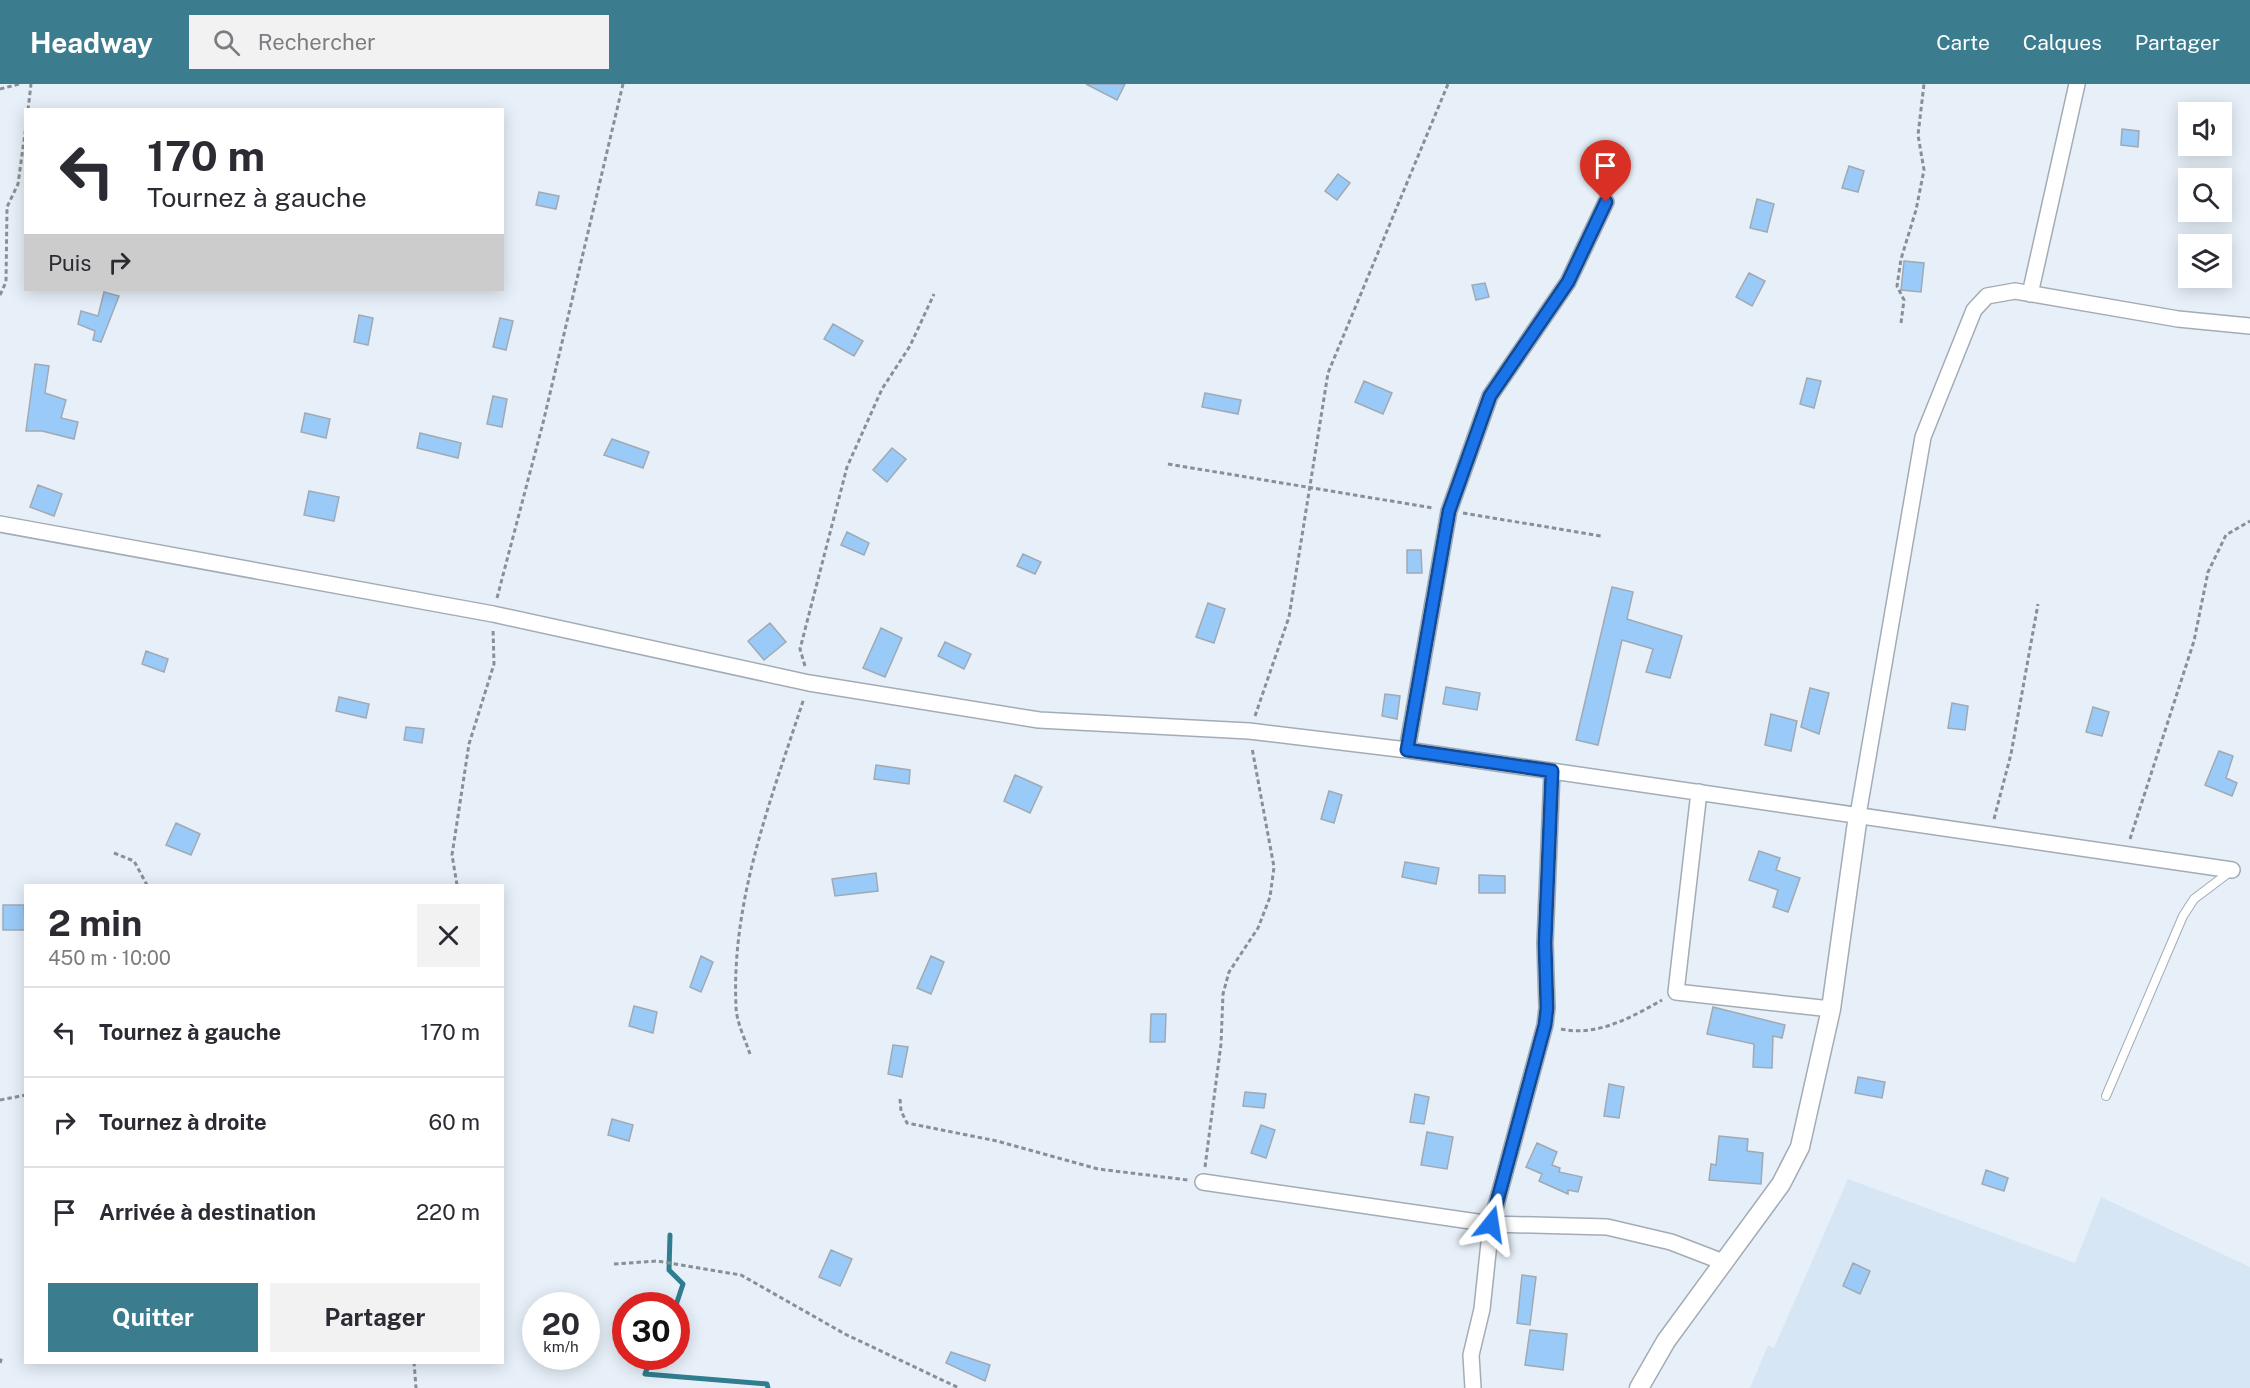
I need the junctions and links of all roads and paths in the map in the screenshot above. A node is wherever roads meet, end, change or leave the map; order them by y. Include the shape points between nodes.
1 (19, 84) edge
2 (31, 84) edge
3 (623, 84) edge
4 (1448, 84) edge
5 (1924, 84) edge
6 (2077, 84) edge
7 (0, 89) edge
8 (28, 108) edge
9 (24, 140) edge
10 (1606, 202) dead end
11 (0, 294) edge
12 (2030, 294) junction
13 (1901, 323) dead end
14 (2250, 326) edge
15 (1168, 464) dead end
16 (1309, 487) junction
17 (1449, 511) junction
18 (2250, 521) edge
19 (0, 524) edge
20 (1601, 536) dead end
21 (2038, 604) dead end
22 (493, 614) junction
23 (1249, 731) junction
24 (1407, 750) junction
25 (1552, 771) junction
26 (1699, 792) junction
27 (1858, 815) junction
28 (1990, 835) junction
29 (114, 853) dead end
30 (2124, 855) junction
31 (2232, 870) joint
32 (146, 884) edge
33 (458, 884) edge
34 (1676, 992) junction
35 (1831, 1009) junction
36 (1545, 1025) junction
37 (24, 1095) edge
38 (2106, 1096) dead end
39 (900, 1099) dead end
40 (0, 1100) edge
41 (1203, 1182) junction
42 (1491, 1224) junction
43 (1723, 1262) junction
44 (614, 1264) dead end
45 (2, 1357) dead end
46 (0, 1363) edge
47 (414, 1364) edge
48 (416, 1388) edge
49 (959, 1388) edge
50 (1473, 1388) edge
51 (1639, 1388) edge

1 - 7 path
2 - 8 path
3 - 22 path via 543,423
4 - 16 path via 1328,373
5 - 13 path via 1918,135 1924,170 1901,259 1897,286 1904,300
6 - 12 street
9 - 11 path via 18,184 7,207 6,282
10 - 17 street via 1568,282 1490,396
12 - 14 street via 2178,319
12 - 27 street via 2015,291 1988,296 1974,310 1923,437
15 - 16 path
16 - 17 path
16 - 23 path via 1289,617
17 - 20 path
17 - 24 street
18 - 30 path via 2226,535 2208,573 2194,641
19 - 22 street
21 - 28 path via 2011,754
22 - 23 street via 809,683 1039,720
22 - 33 path via 494,664 469,744 452,855
23 - 24 street
23 - 41 path via 1274,867 1262,918 1229,972 1224,994
24 - 25 street
25 - 26 street
25 - 36 street
26 - 27 street
26 - 34 street
27 - 28 street
27 - 35 street
28 - 30 street
29 - 32 path via 134,861
30 - 31 street
31 - 38 lane via 2194,899 2183,916
34 - 35 street
34 - 36 path via 1607,1027 1568,1030
35 - 43 street via 1800,1147 1781,1184
36 - 42 street
37 - 40 path
39 - 41 path via 907,1123 997,1141 1098,1169
41 - 42 street
42 - 43 street via 1607,1227 1671,1242
42 - 50 street via 1482,1308 1471,1355
43 - 51 street via 1666,1341
44 - 49 path via 657,1261 741,1275 845,1334
45 - 46 path
47 - 48 path

